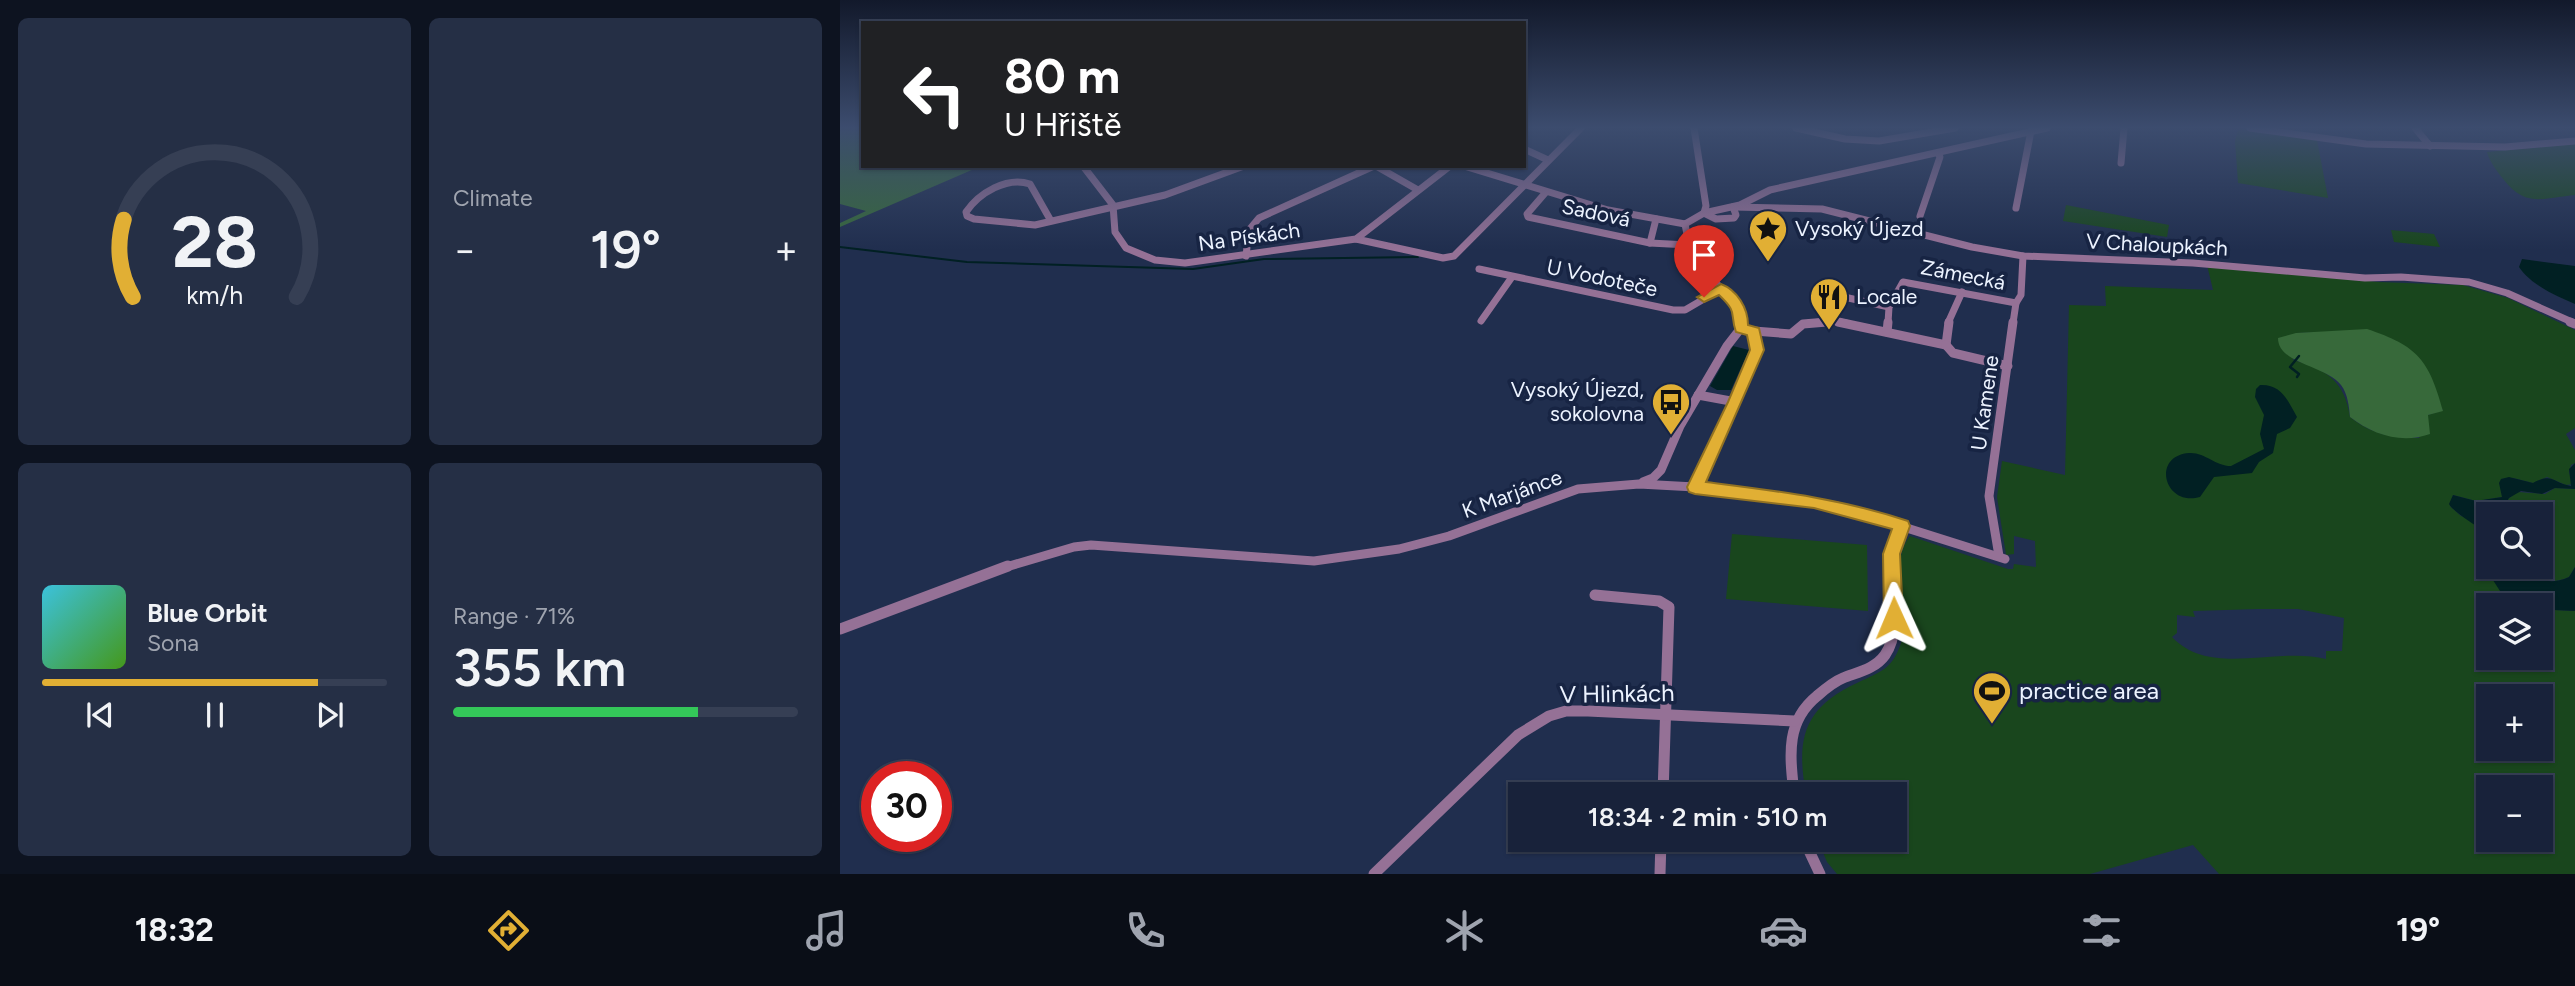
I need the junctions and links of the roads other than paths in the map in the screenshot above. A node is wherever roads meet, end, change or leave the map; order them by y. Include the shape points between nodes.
1 (1085, 169) edge
2 (1237, 169) edge
3 (1369, 169) edge
4 (1380, 169) edge
5 (1446, 169) edge
6 (1473, 169) edge
7 (1539, 169) edge
8 (1700, 169) edge
9 (1866, 169) edge
10 (1937, 169) edge
11 (2024, 169) edge
12 (1523, 185) junction
13 (1418, 190) junction
14 (1546, 192) junction
15 (1733, 207) junction
16 (1115, 208) junction
17 (2016, 208) dead end
18 (1704, 213) junction
19 (1920, 216) dead end
20 (1656, 219) junction
21 (1051, 221) junction
22 (1685, 224) junction
23 (1356, 239) junction
24 (1650, 243) junction
25 (1688, 245) junction
26 (1246, 256) junction
27 (2023, 256) junction
28 (1479, 269) dead end
29 (1513, 277) junction
30 (1721, 289) junction
31 (1962, 292) junction
32 (1844, 297) dead end
33 (2016, 303) junction
34 (1889, 307) junction
35 (1480, 321) dead end
36 (2575, 324) edge
37 (1741, 328) junction
38 (1754, 331) junction
39 (1887, 332) junction
40 (1946, 345) junction
41 (2008, 366) junction
42 (1698, 395) junction
43 (1736, 402) junction
44 (1639, 484) junction
45 (1695, 487) junction
46 (1902, 526) junction
47 (2002, 557) joint
48 (1595, 595) dead end
49 (840, 629) edge
50 (1666, 713) junction
51 (1795, 721) junction
52 (1663, 782) edge
53 (1793, 782) edge
54 (1661, 852) edge
55 (1810, 852) edge
56 (1374, 874) edge
57 (1660, 874) edge
58 (1820, 874) edge

1 - 16 street, Na Pískách
2 - 16 street via 1194,187
3 - 26 street via 1259,218 1249,230
4 - 13 street
5 - 13 street, Na Pískách
6 - 12 street
7 - 12 street
8 - 18 street
9 - 15 street via 1770,190
10 - 19 street
11 - 17 street
12 - 14 street
12 - 23 street via 1451,257
13 - 23 street, Na Pískách
14 - 20 street
14 - 24 street, Sadová via 1528,217
15 - 18 street via 1734,218 1716,219
15 - 27 street, V Chaloupkách via 1822,209
16 - 21 street
16 - 26 street, Na Pískách via 1118,237 1143,257 1185,263
18 - 22 street
20 - 22 street
20 - 24 street
21 - 21 street via 1025,225 974,219 966,213 985,195 1025,180
22 - 25 street
23 - 26 street, Na Pískách
24 - 25 street, Sadová
25 - 30 street via 1694,260
27 - 33 street, U Kamene via 2021,295
27 - 36 street, V Chaloupkách via 2193,262 2365,278 2469,282 2507,293
28 - 29 street, U Vodoteče
29 - 30 street, U Vodoteče via 1673,310 1685,310
29 - 35 street
30 - 37 street via 1738,307
31 - 33 street, Zámecká
31 - 34 street, Zámecká via 1903,282
31 - 40 street via 1949,319
32 - 34 street
33 - 41 street, U Kamene
34 - 39 street
37 - 38 street
37 - 42 street
38 - 39 street via 1791,334 1803,324 1835,321
38 - 43 street via 1757,350
39 - 40 street
40 - 41 street via 1953,353
41 - 47 street, U Kamene via 1989,496
42 - 43 street
42 - 44 street via 1661,470
43 - 45 street
44 - 45 street, K Marjánce
44 - 49 street, K Marjánce via 1578,489 1449,536 1399,549 1314,561 1074,547 1025,560
45 - 46 street, K Marjánce via 1814,502
46 - 47 street, K Marjánce
46 - 51 street via 1892,554 1894,634 1885,655 1874,666 1835,681 1806,705
48 - 50 street via 1659,601 1669,607
50 - 51 street, V Hlinkách
50 - 52 street
50 - 56 street, V Hlinkách via 1566,711 1533,724
51 - 53 street
54 - 57 street
55 - 58 street

